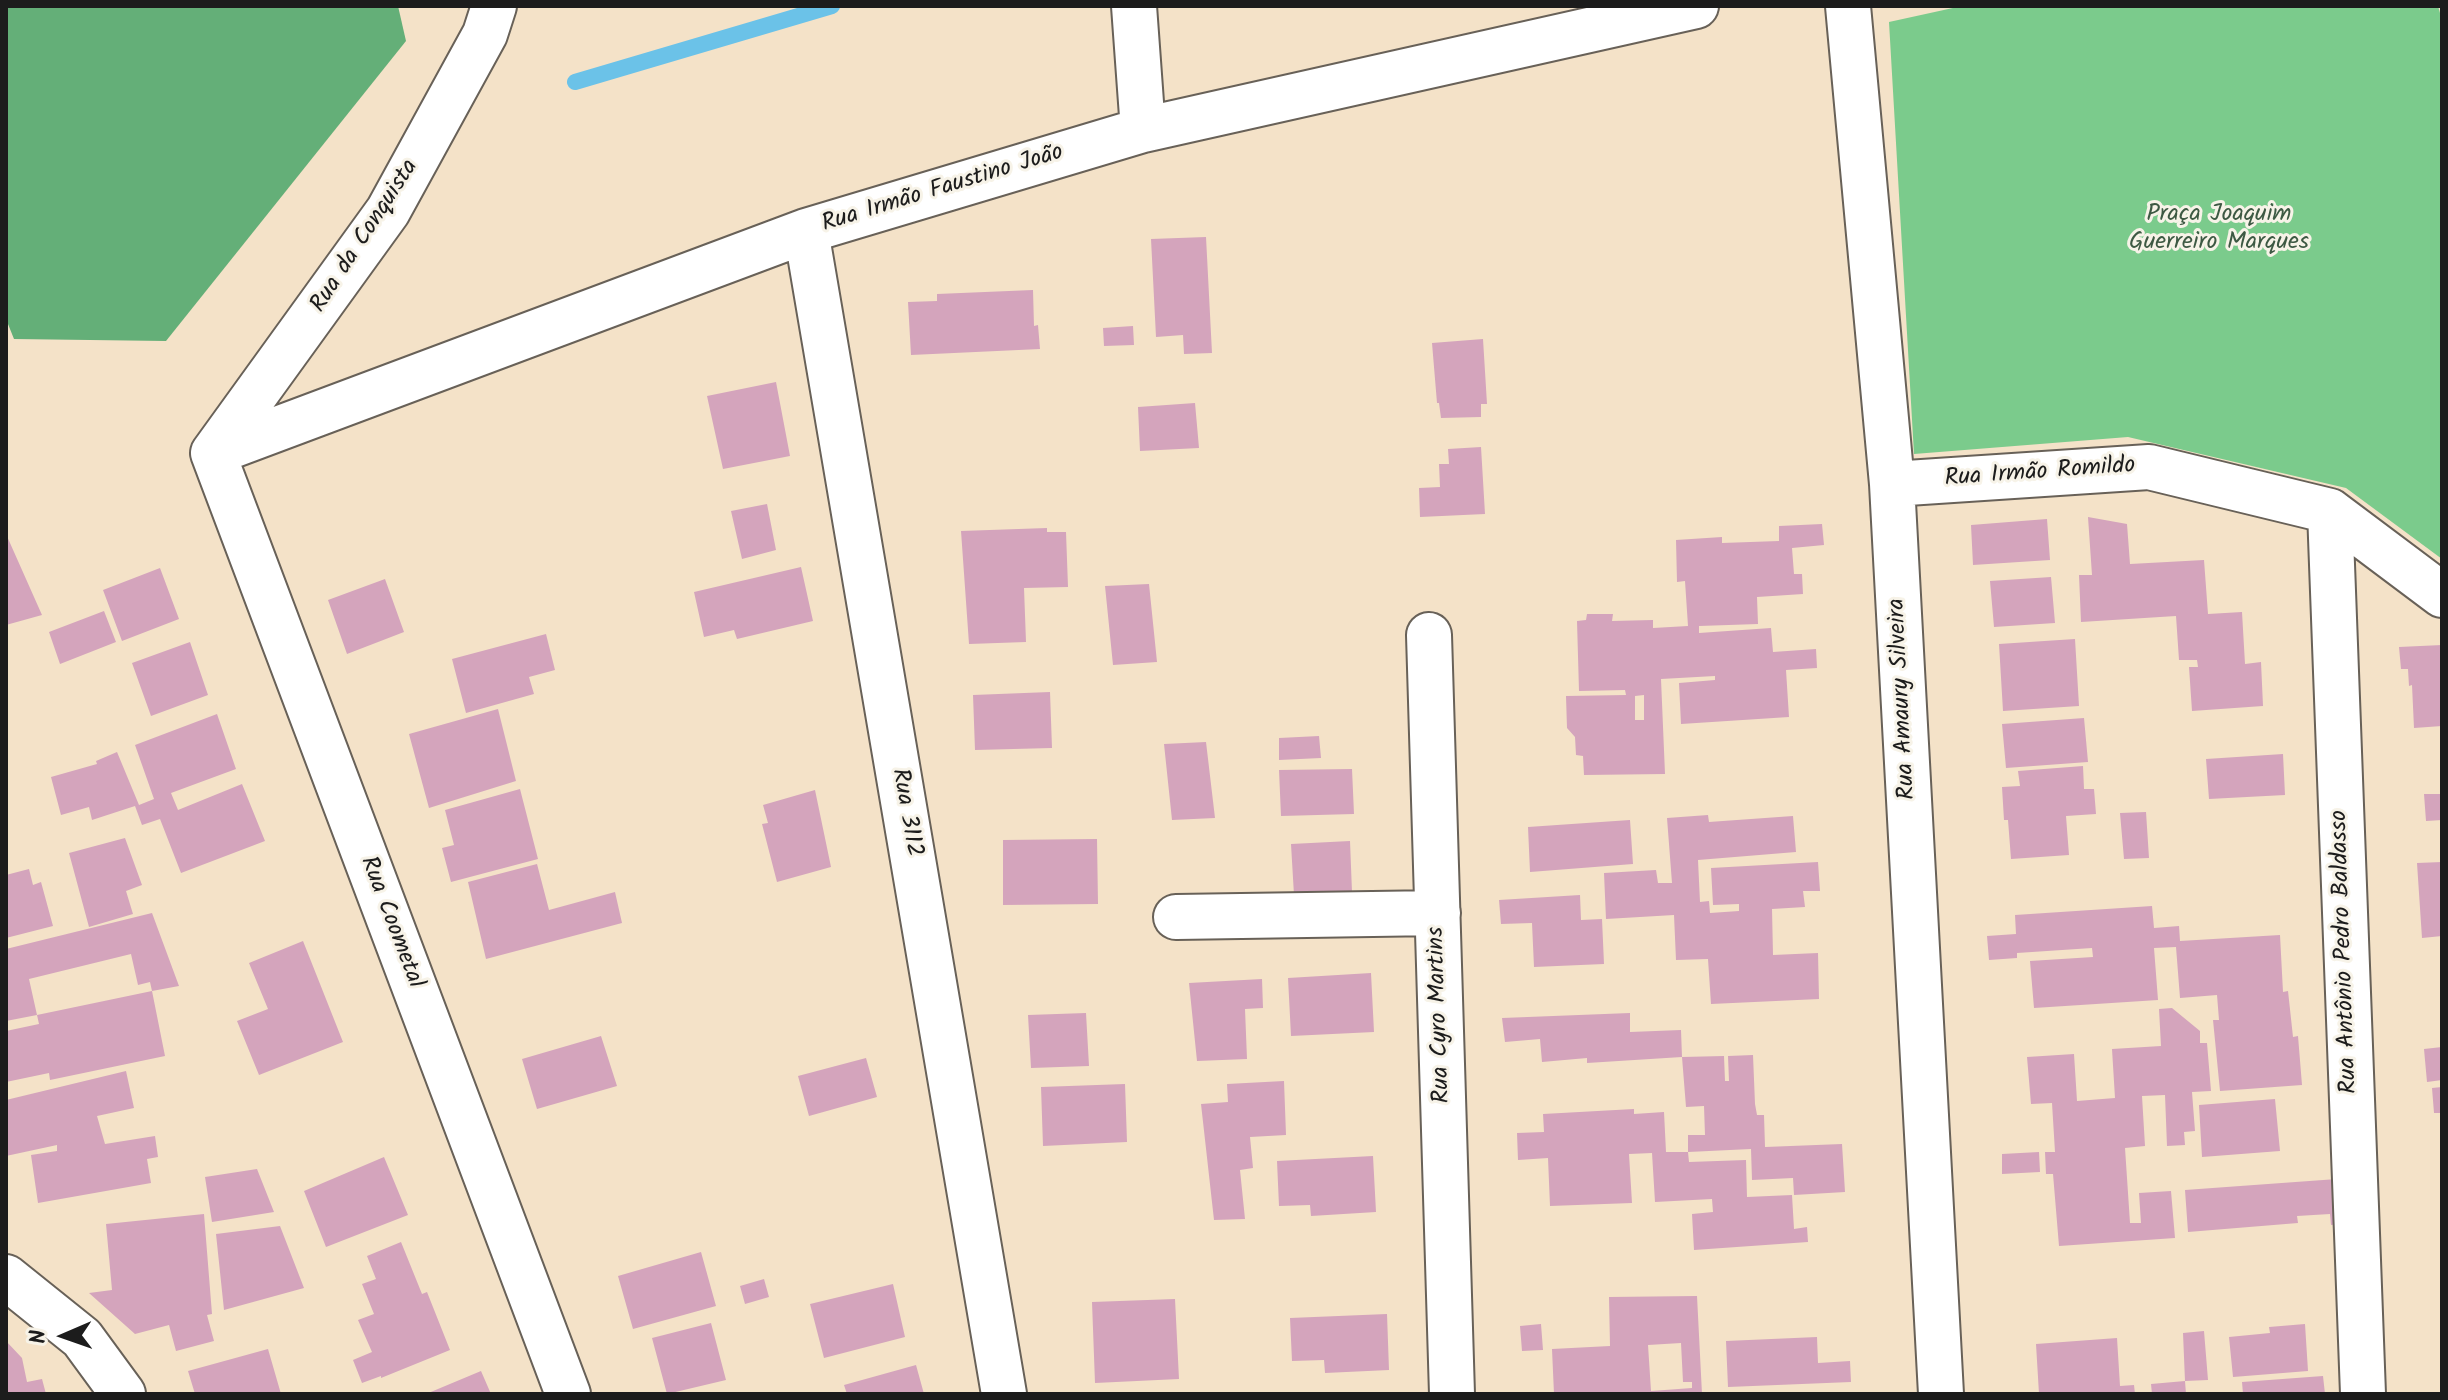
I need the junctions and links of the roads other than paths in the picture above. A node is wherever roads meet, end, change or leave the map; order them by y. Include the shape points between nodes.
1 (494, 6) edge
2 (1134, 6) edge
3 (1696, 6) edge
4 (1848, 6) edge
5 (1143, 130) junction
6 (806, 231) junction
7 (213, 453) junction
8 (1892, 484) junction
9 (2330, 511) junction
10 (2442, 595) edge
11 (1429, 635) dead end
12 (1438, 913) junction
13 (1176, 917) dead end
14 (6, 1277) edge
15 (123, 1394) edge
16 (568, 1394) edge
17 (1004, 1394) edge
18 (1452, 1394) edge
19 (1941, 1394) edge
20 (2363, 1394) edge

1 - 7 street, Rua da Conquista via 485,34 388,211
2 - 5 street
3 - 5 street, Rua Irmão Faustino João
4 - 8 street, Rua Amaury Silveira
5 - 6 street, Rua Irmão Faustino João
6 - 7 street, Rua Irmão Faustino João
6 - 17 street, Rua 3112
7 - 16 street, Rua Coometal
8 - 9 street, Rua Irmão Romildo via 2149,467
8 - 19 street, Rua Amaury Silveira
9 - 10 street, Rua Irmão Romildo
9 - 20 street, Rua Antônio Pedro Baldasso
11 - 12 street, Rua Cyro Martins
12 - 13 street
12 - 18 street, Rua Cyro Martins
14 - 15 street via 82,1338

